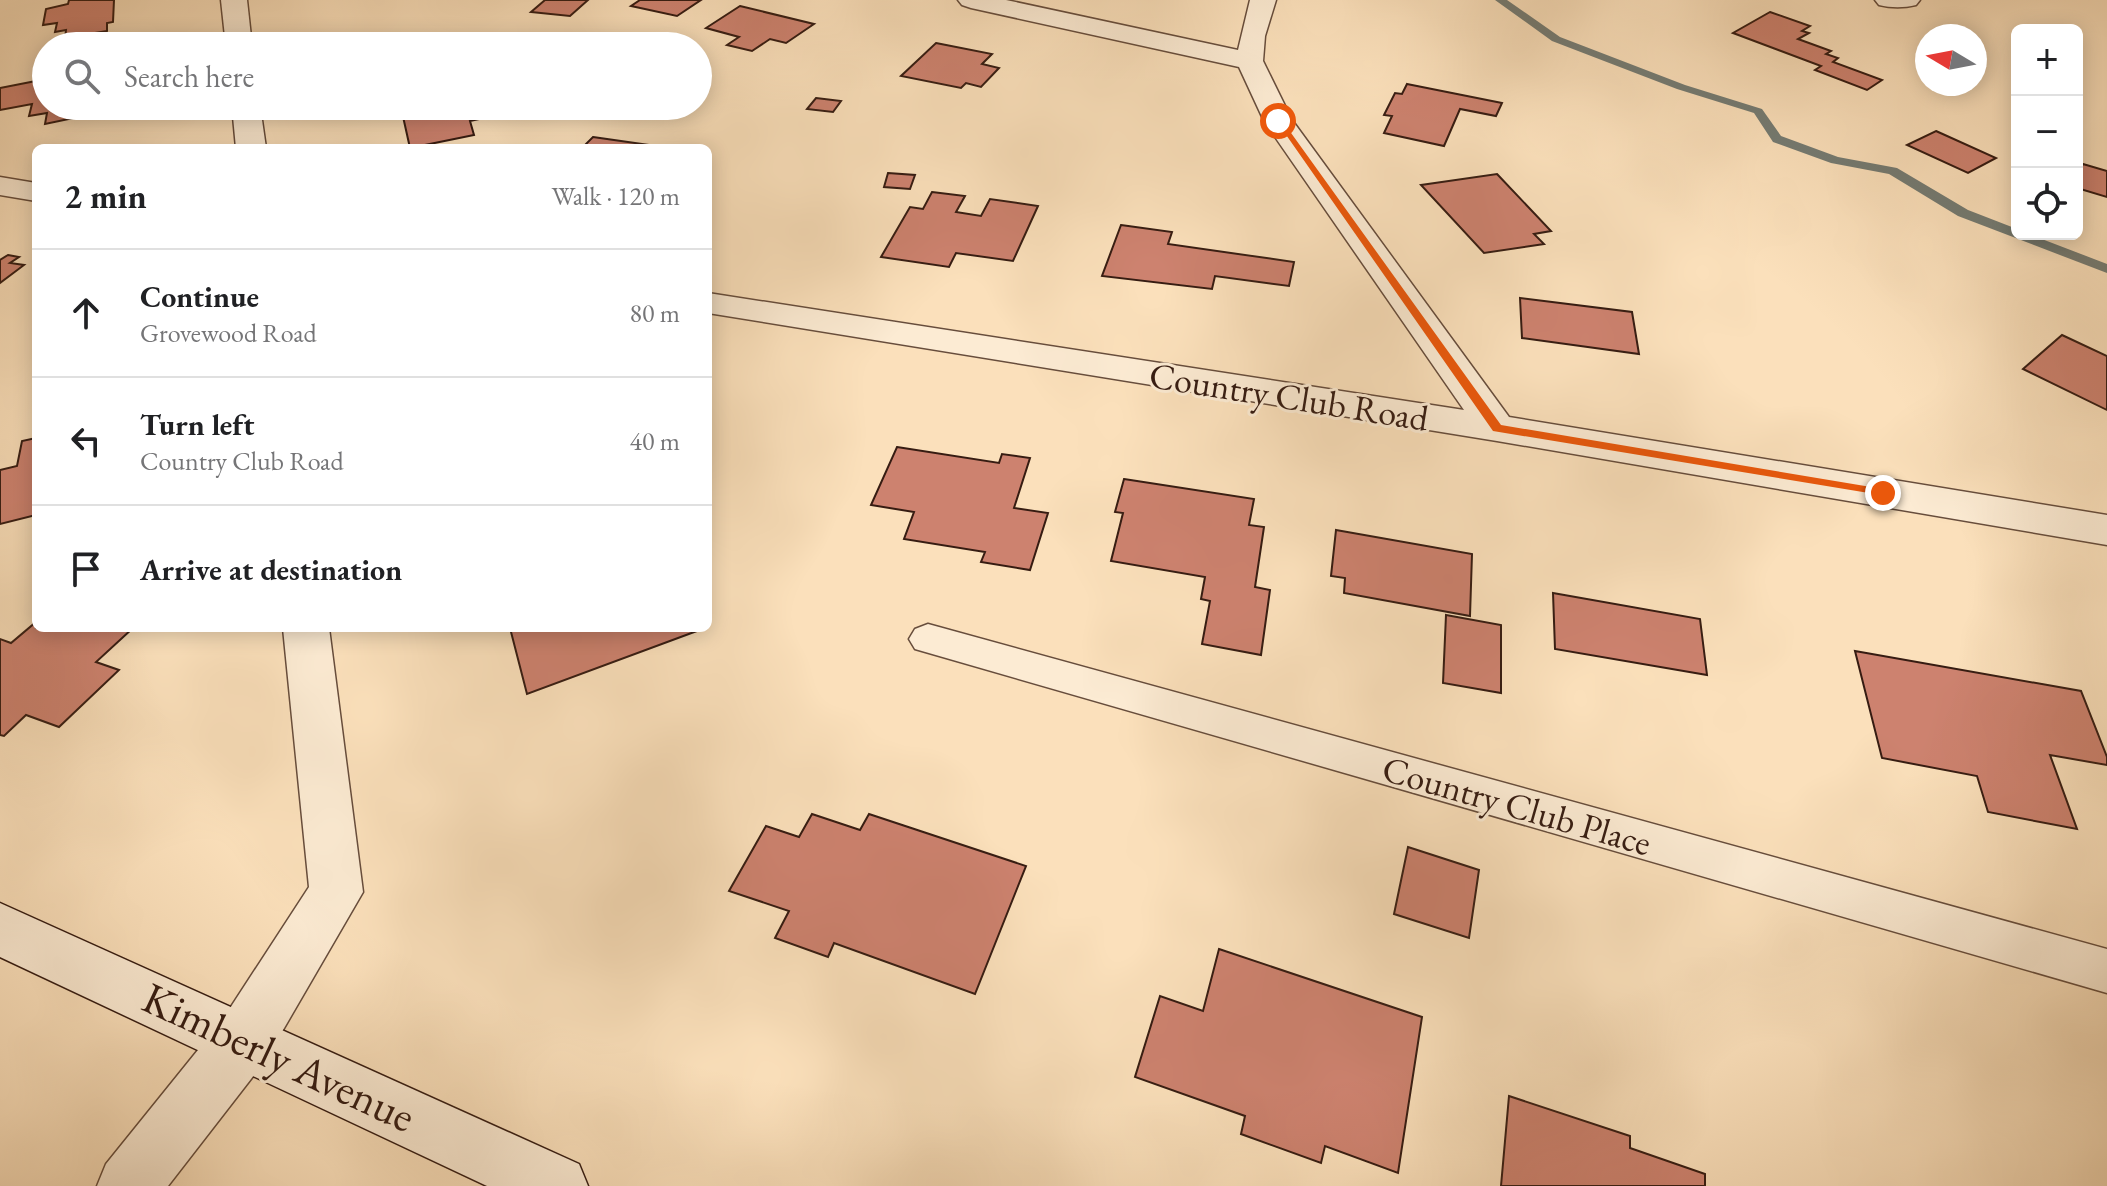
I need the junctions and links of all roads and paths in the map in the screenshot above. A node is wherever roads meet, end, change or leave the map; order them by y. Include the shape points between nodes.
1 (234, 0) edge
2 (971, 0) edge
3 (1263, 0) edge
4 (1888, 0) edge
5 (1907, 0) edge
6 (237, 32) edge
7 (1250, 61) junction
8 (248, 120) edge
9 (251, 144) edge
10 (0, 186) edge
11 (32, 191) edge
12 (712, 304) edge
13 (1497, 428) junction
14 (2087, 527) edge
15 (2107, 564) edge
16 (306, 632) edge
17 (928, 639) dead end
18 (0, 929) edge
19 (2107, 971) edge
20 (244, 1040) junction
21 (128, 1186) edge
22 (557, 1186) edge

1 - 6 street
2 - 7 street
3 - 7 street
4 - 5 street
7 - 13 street via 1278,121
8 - 9 street
10 - 11 street
12 - 13 street, Country Club Road
13 - 14 street, Country Club Road
14 - 15 street
16 - 20 street via 336,892
17 - 19 lane, Country Club Place
18 - 20 street, Kimberly Avenue
20 - 21 street
20 - 22 street, Kimberly Avenue

